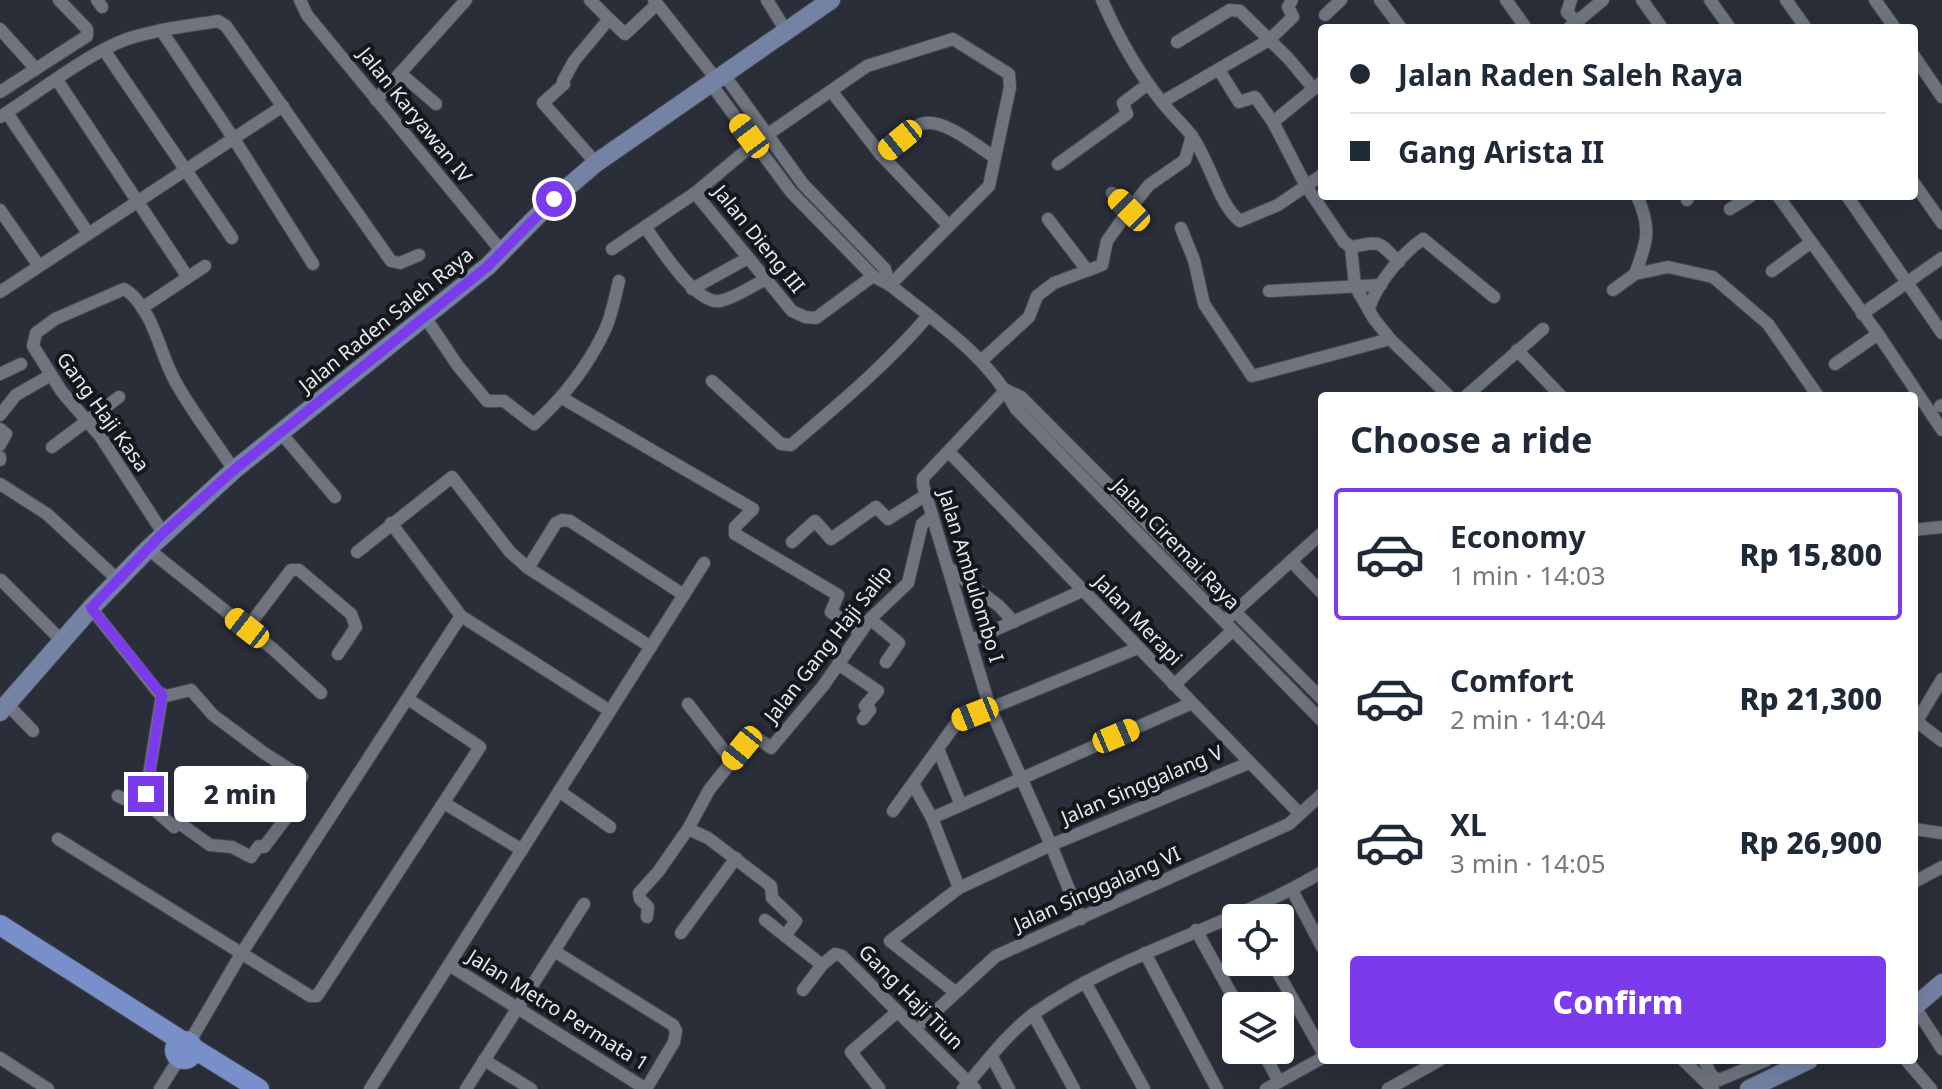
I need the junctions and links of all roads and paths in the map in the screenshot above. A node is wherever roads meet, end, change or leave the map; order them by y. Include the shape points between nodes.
1 (59, 0) edge
2 (300, 0) edge
3 (466, 0) edge
4 (590, 0) edge
5 (767, 0) edge
6 (831, 0) edge
7 (1102, 0) edge
8 (1292, 0) edge
9 (1341, 0) edge
10 (1380, 0) edge
11 (1506, 0) edge
12 (1571, 0) edge
13 (1603, 0) edge
14 (1642, 0) edge
15 (1710, 0) edge
16 (1786, 0) edge
17 (1875, 0) edge
18 (655, 2) edge
19 (1325, 15) dead end
20 (609, 19) junction
21 (1394, 24) edge
22 (1523, 24) edge
23 (1572, 24) edge
24 (1573, 24) edge
25 (1659, 24) edge
26 (1727, 24) edge
27 (1803, 24) edge
28 (1892, 24) edge
29 (0, 29) edge
30 (161, 30) junction
31 (786, 31) junction
32 (1269, 40) junction
33 (1177, 42) dead end
34 (104, 50) junction
35 (1918, 62) edge
36 (36, 69) junction
37 (1219, 70) junction
38 (400, 73) junction
39 (57, 80) junction
40 (718, 80) junction
41 (1148, 84) junction
42 (1318, 86) edge
43 (0, 92) edge
44 (832, 92) junction
45 (1942, 97) edge
46 (376, 100) junction
47 (1162, 102) junction
48 (436, 104) dead end
49 (283, 106) junction
50 (3, 115) edge
51 (1273, 122) junction
52 (768, 135) junction
53 (1192, 136) junction
54 (234, 139) junction
55 (755, 143) junction
56 (881, 155) junction
57 (994, 157) junction
58 (596, 163) junction
59 (1058, 164) dead end
60 (185, 170) junction
61 (1318, 178) edge
62 (1306, 186) junction
63 (1918, 189) edge
64 (695, 193) junction
65 (1112, 193) dead end
66 (1639, 200) edge
67 (1745, 200) edge
68 (1781, 200) edge
69 (1850, 200) edge
70 (138, 201) junction
71 (811, 203) junction
72 (1730, 209) dead end
73 (0, 210) edge
74 (1129, 210) junction
75 (1048, 219) dead end
76 (1942, 223) edge
77 (949, 226) junction
78 (645, 227) junction
79 (1181, 228) dead end
80 (88, 233) junction
81 (232, 238) dead end
82 (1810, 243) junction
83 (1351, 247) junction
84 (612, 249) dead end
85 (503, 253) junction
86 (419, 255) dead end
87 (748, 258) junction
88 (1942, 258) edge
89 (1399, 262) junction
90 (313, 264) dead end
91 (39, 266) junction
92 (205, 266) dead end
93 (1087, 270) junction
94 (1772, 271) dead end
95 (185, 273) dead end
96 (1635, 274) junction
97 (873, 276) junction
98 (766, 279) junction
99 (619, 281) dead end
100 (1908, 282) junction
101 (890, 285) junction
102 (1381, 285) junction
103 (1355, 286) junction
104 (692, 289) junction
105 (1613, 290) dead end
106 (1269, 291) dead end
107 (0, 292) edge
108 (1494, 297) dead end
109 (142, 308) junction
110 (1369, 308) junction
111 (1862, 314) junction
112 (928, 316) junction
113 (425, 317) junction
114 (1543, 329) dead end
115 (1942, 333) edge
116 (1878, 334) junction
117 (1390, 339) junction
118 (1517, 350) junction
119 (981, 361) junction
120 (21, 364) dead end
121 (1835, 364) dead end
122 (0, 374) edge
123 (51, 375) junction
124 (712, 381) dead end
125 (1006, 390) junction
126 (1445, 392) edge
127 (1470, 392) edge
128 (1557, 392) edge
129 (1815, 392) edge
130 (1911, 392) edge
131 (119, 397) dead end
132 (562, 398) junction
133 (1919, 406) edge
134 (0, 415) edge
135 (86, 420) junction
136 (0, 429) edge
137 (1942, 430) edge
138 (281, 433) junction
139 (0, 445) edge
140 (52, 447) dead end
141 (949, 452) junction
142 (234, 470) junction
143 (0, 484) edge
144 (926, 495) junction
145 (335, 497) dead end
146 (932, 516) junction
147 (391, 523) junction
148 (1942, 527) edge
149 (1918, 530) edge
150 (163, 533) junction
151 (1318, 537) edge
152 (1152, 538) junction
153 (792, 542) dead end
154 (148, 549) junction
155 (357, 552) dead end
156 (1291, 561) junction
157 (704, 563) dead end
158 (528, 568) junction
159 (949, 568) junction
160 (1, 580) edge
161 (118, 580) junction
162 (1318, 589) edge
163 (1082, 591) junction
164 (684, 595) junction
165 (91, 608) junction
166 (1235, 612) junction
167 (461, 616) junction
168 (870, 619) junction
169 (1014, 622) junction
170 (1228, 626) junction
171 (247, 628) junction
172 (860, 632) junction
173 (62, 641) junction
174 (970, 641) junction
175 (651, 647) junction
176 (1138, 648) junction
177 (338, 654) dead end
178 (886, 662) dead end
179 (838, 664) junction
180 (1942, 679) edge
181 (1304, 681) junction
182 (1174, 685) junction
183 (1293, 691) junction
184 (321, 693) dead end
185 (162, 695) junction
186 (1318, 695) edge
187 (408, 699) junction
188 (1192, 703) junction
189 (688, 704) dead end
190 (4, 708) edge
191 (990, 708) junction
192 (610, 711) junction
193 (1318, 717) edge
194 (1918, 718) edge
195 (863, 719) dead end
196 (1918, 725) edge
197 (33, 731) dead end
198 (1942, 741) edge
199 (938, 749) junction
200 (732, 761) junction
201 (1249, 763) junction
202 (302, 777) dead end
203 (1022, 777) junction
204 (913, 784) junction
205 (559, 791) junction
206 (118, 796) dead end
207 (1318, 798) edge
208 (145, 799) junction
209 (444, 803) junction
210 (961, 805) junction
211 (893, 811) dead end
212 (1300, 814) junction
213 (286, 818) dead end
214 (932, 818) junction
215 (610, 827) dead end
216 (688, 829) junction
217 (1918, 830) edge
218 (1942, 833) edge
219 (58, 839) dead end
220 (1051, 845) junction
221 (522, 850) junction
222 (736, 858) junction
223 (1942, 867) edge
224 (1318, 874) edge
225 (1918, 880) edge
226 (959, 888) junction
227 (1292, 890) junction
228 (584, 904) dead end
229 (1266, 904) edge
230 (647, 917) dead end
231 (1081, 919) junction
232 (765, 920) dead end
233 (1222, 922) edge
234 (0, 925) edge
235 (1196, 930) junction
236 (681, 933) dead end
237 (785, 936) junction
238 (1318, 939) edge
239 (0, 941) edge
240 (554, 951) junction
241 (1145, 953) junction
242 (241, 954) junction
243 (449, 965) junction
244 (822, 965) junction
245 (1280, 976) edge
246 (1085, 982) junction
247 (1942, 983) edge
248 (803, 990) dead end
249 (955, 992) junction
250 (1230, 992) edge
251 (1918, 1004) edge
252 (517, 1008) junction
253 (897, 1012) junction
254 (1918, 1013) edge
255 (1033, 1014) junction
256 (924, 1022) dead end
257 (1318, 1044) edge
258 (1942, 1049) edge
259 (184, 1050) junction
260 (992, 1057) junction
261 (0, 1058) edge
262 (484, 1060) junction
263 (1318, 1060) edge
264 (1269, 1064) edge
265 (1433, 1064) edge
266 (1687, 1064) edge
267 (1706, 1064) edge
268 (1757, 1064) edge
269 (1801, 1064) edge
270 (1909, 1064) edge
271 (1279, 1082) junction
272 (969, 1087) edge
273 (879, 1088) edge
274 (48, 1089) edge
275 (160, 1089) edge
276 (234, 1089) edge
277 (259, 1089) edge
278 (370, 1089) edge
279 (466, 1089) edge
280 (531, 1089) edge
281 (646, 1089) edge
282 (1009, 1089) edge
283 (1074, 1089) edge
284 (1144, 1089) edge
285 (1217, 1089) edge
286 (1266, 1089) edge
287 (1388, 1089) edge
288 (1713, 1089) edge
289 (1750, 1089) edge
290 (1931, 1089) edge

1 - 36 street via 88,34
2 - 46 street, Jalan Karyawan IV
3 - 38 street
4 - 20 street
5 - 31 street
6 - 31 main road, Jalan Raden Saleh Raya
7 - 41 street via 1118,38
8 - 32 street via 1288,7 1293,17
9 - 19 street
10 - 21 street
11 - 22 street
12 - 23 street via 1567,12
13 - 24 street
14 - 25 street
15 - 26 street
16 - 27 street
17 - 28 street
18 - 20 street via 625,34
18 - 40 street
20 - 58 street via 574,61 564,84 543,103
29 - 36 street
30 - 34 street
30 - 49 street via 223,23
30 - 54 street
31 - 40 main road, Jalan Raden Saleh Raya
32 - 33 street via 1240,11 1230,10
32 - 37 street
32 - 42 street
34 - 39 street
34 - 60 street
35 - 45 street
36 - 43 street
37 - 47 street
37 - 51 street via 1239,102 1255,97
38 - 46 street
38 - 48 street
39 - 50 street
39 - 70 street
40 - 52 street, Jalan Ciremai Raya
40 - 55 street, Jalan Ciremai Raya
40 - 58 main road, Jalan Raden Saleh Raya
41 - 47 street
41 - 59 street via 1123,103 1127,114
42 - 51 street
44 - 52 street
44 - 56 street
44 - 57 street via 867,66 953,39 1009,74
46 - 85 street, Jalan Karyawan IV
47 - 53 street
49 - 54 street
49 - 86 street via 391,261
50 - 80 street
51 - 62 street
52 - 55 street
52 - 71 street, Jalan Ciremai Raya
53 - 62 street via 1228,211 1240,221
53 - 74 street via 1185,160 1149,185
54 - 60 street
54 - 90 street
55 - 64 street
55 - 71 street, Jalan Ciremai Raya via 791,192
56 - 57 street via 928,122 940,123
56 - 77 street
57 - 77 street via 989,186
58 - 85 main road, Jalan Raden Saleh Raya
60 - 70 street
60 - 81 street
61 - 62 street
62 - 83 street
63 - 76 street
64 - 78 street
64 - 87 street, Jalan Dieng III
65 - 74 street
66 - 96 street via 1647,218 1647,243
67 - 72 street
68 - 82 street
69 - 100 street
70 - 80 street
70 - 95 street
71 - 97 street, Jalan Ciremai Raya
71 - 101 street, Jalan Ciremai Raya via 885,269
73 - 91 street
74 - 93 street via 1107,241 1102,265
75 - 93 street
77 - 101 street
78 - 84 street
78 - 104 street
79 - 117 street via 1204,304 1252,376
80 - 91 street
82 - 94 street
82 - 111 street
83 - 89 street via 1374,241
83 - 103 street
85 - 113 main road, Jalan Raden Saleh Raya
87 - 98 street, Jalan Dieng III
87 - 104 street
88 - 100 street
89 - 102 street
89 - 108 street via 1423,239
91 - 107 street
92 - 109 street
93 - 119 street via 1037,296 1029,317
96 - 105 street
96 - 129 street via 1668,267 1713,277 1768,324
97 - 98 street, Jalan Dieng III via 816,318 792,311
97 - 101 street, Jalan Ciremai Raya
98 - 104 street via 719,301
99 - 132 street via 607,327
100 - 111 street
100 - 115 street
101 - 112 street, Jalan Ciremai Raya
102 - 103 street
102 - 110 street
103 - 106 street
103 - 110 street
109 - 123 street, Gang Haji Kasa via 124,289 55,319 36,333 33,342
109 - 142 street via 173,378
110 - 117 street
111 - 116 street
112 - 119 street, Jalan Ciremai Raya
112 - 124 street via 863,384 791,445 781,444
113 - 132 street via 487,401 504,401 534,424
113 - 138 main road, Jalan Raden Saleh Raya
114 - 118 street
116 - 121 street
116 - 130 street
117 - 126 street
118 - 127 street
118 - 128 street
119 - 125 street, Jalan Ciremai Raya
120 - 122 street
123 - 134 street via 16,395
123 - 135 street, Gang Haji Kasa
125 - 141 street, Jalan Ambulombo I
125 - 152 street, Jalan Ciremai Raya via 1021,397
131 - 135 street
132 - 172 street via 753,509 735,527 735,534 838,595 831,612
133 - 137 street
135 - 140 street
135 - 150 street, Gang Haji Kasa
136 - 139 street via 6,434
138 - 142 main road, Jalan Raden Saleh Raya
138 - 145 street
141 - 144 street, Jalan Ambulombo I via 923,478
141 - 163 street, Jalan Merapi
142 - 150 main road, Jalan Raden Saleh Raya
143 - 161 street via 47,514
144 - 146 street, Jalan Ambulombo I
144 - 153 street via 888,519 876,507 831,539 815,521
146 - 159 street, Jalan Ambulombo I
146 - 168 street, Jalan Gang Haji Salip via 922,524 908,583
147 - 155 street
147 - 158 street via 452,477
147 - 167 street
148 - 149 street
150 - 154 main road, Jalan Raden Saleh Raya
151 - 156 street
152 - 166 street, Jalan Ciremai Raya
152 - 170 street, Jalan Ciremai Raya
154 - 161 main road, Jalan Raden Saleh Raya
154 - 171 street
156 - 162 street
156 - 166 street
157 - 164 street
158 - 164 street via 556,523 570,521
158 - 175 street
159 - 169 street
159 - 174 street, Jalan Ambulombo I
160 - 173 street
161 - 165 main road, Jalan Raden Saleh Raya
163 - 169 street
163 - 176 street, Jalan Merapi
164 - 175 street
165 - 173 main road, Jalan Raden Saleh Raya
165 - 185 street
166 - 170 street
166 - 181 street, Jalan Ciremai Raya
167 - 187 street
167 - 192 street
168 - 172 street, Jalan Gang Haji Salip
168 - 178 street via 899,643
169 - 174 street
170 - 182 street
170 - 183 street, Jalan Ciremai Raya
171 - 177 street via 291,570 299,570 351,614 356,627
171 - 184 street
172 - 179 street, Jalan Gang Haji Salip
173 - 190 main road, Jalan Raden Saleh Raya
174 - 191 street, Jalan Ambulombo I
175 - 192 street
176 - 182 street, Jalan Merapi
176 - 191 street
179 - 195 street via 878,691 865,706 870,710
179 - 200 street, Jalan Gang Haji Salip via 771,748 753,735
180 - 194 street
181 - 183 street
181 - 186 street, Jalan Ciremai Raya
182 - 188 street, Jalan Merapi
183 - 193 street, Jalan Ciremai Raya
185 - 202 street via 191,690 213,715
185 - 208 street
187 - 209 street via 480,747
187 - 242 street
188 - 201 street, Jalan Merapi
188 - 203 street
189 - 200 street
190 - 197 street
191 - 199 street via 957,722
191 - 203 street, Jalan Ambulombo I
192 - 205 street
196 - 198 street
199 - 204 street
199 - 210 street
200 - 216 street, Jalan Gang Haji Salip
201 - 212 street, Jalan Merapi
201 - 220 street, Jalan Singgalang V
203 - 210 street
203 - 220 street, Jalan Ambulombo I
204 - 211 street
204 - 214 street
205 - 215 street
205 - 221 street
206 - 208 street
207 - 212 street, Jalan Singgalang VI
208 - 213 street via 174,827 179,823 210,845 232,847 251,857 271,841
209 - 221 street
209 - 242 street via 317,996
210 - 214 street
212 - 231 street, Jalan Singgalang VI via 1289,824
214 - 226 street
216 - 222 street
216 - 230 street, Jalan Gang Haji Salip via 639,893 648,907
217 - 218 street
219 - 242 street
220 - 226 street, Jalan Singgalang V
220 - 231 street, Jalan Ambulombo I
221 - 243 street
222 - 236 street
222 - 237 street via 771,886 772,898 796,921
223 - 225 street
224 - 227 street
226 - 249 street, Jalan Singgalang V via 890,941
227 - 229 street
227 - 238 street
228 - 240 street
231 - 249 street, Jalan Singgalang VI via 996,956
232 - 237 street
233 - 235 street
234 - 259 main road
235 - 241 street
235 - 250 street
237 - 244 street
239 - 259 main road
240 - 252 street
240 - 281 street via 673,1025 674,1042
241 - 246 street
241 - 285 street
242 - 259 street
243 - 252 street, Jalan Metro Permata 1
243 - 278 street
244 - 248 street
244 - 253 street, Gang Haji Tiun via 835,954 842,956
245 - 257 street
246 - 255 street
246 - 284 street
247 - 251 main road
249 - 256 street, Jalan Singgalang VI
252 - 262 street
252 - 281 street, Jalan Metro Permata 1
253 - 272 street, Gang Haji Tiun
253 - 273 street via 851,1052
254 - 258 street
255 - 260 street
255 - 283 street
259 - 275 street
259 - 276 main road
259 - 277 main road
260 - 272 street
260 - 282 street
261 - 274 street
262 - 279 street
262 - 280 street
263 - 271 street
264 - 271 street
265 - 287 street
266 - 288 street
267 - 268 street via 1719,1080
269 - 289 main road
270 - 290 street
271 - 286 street

